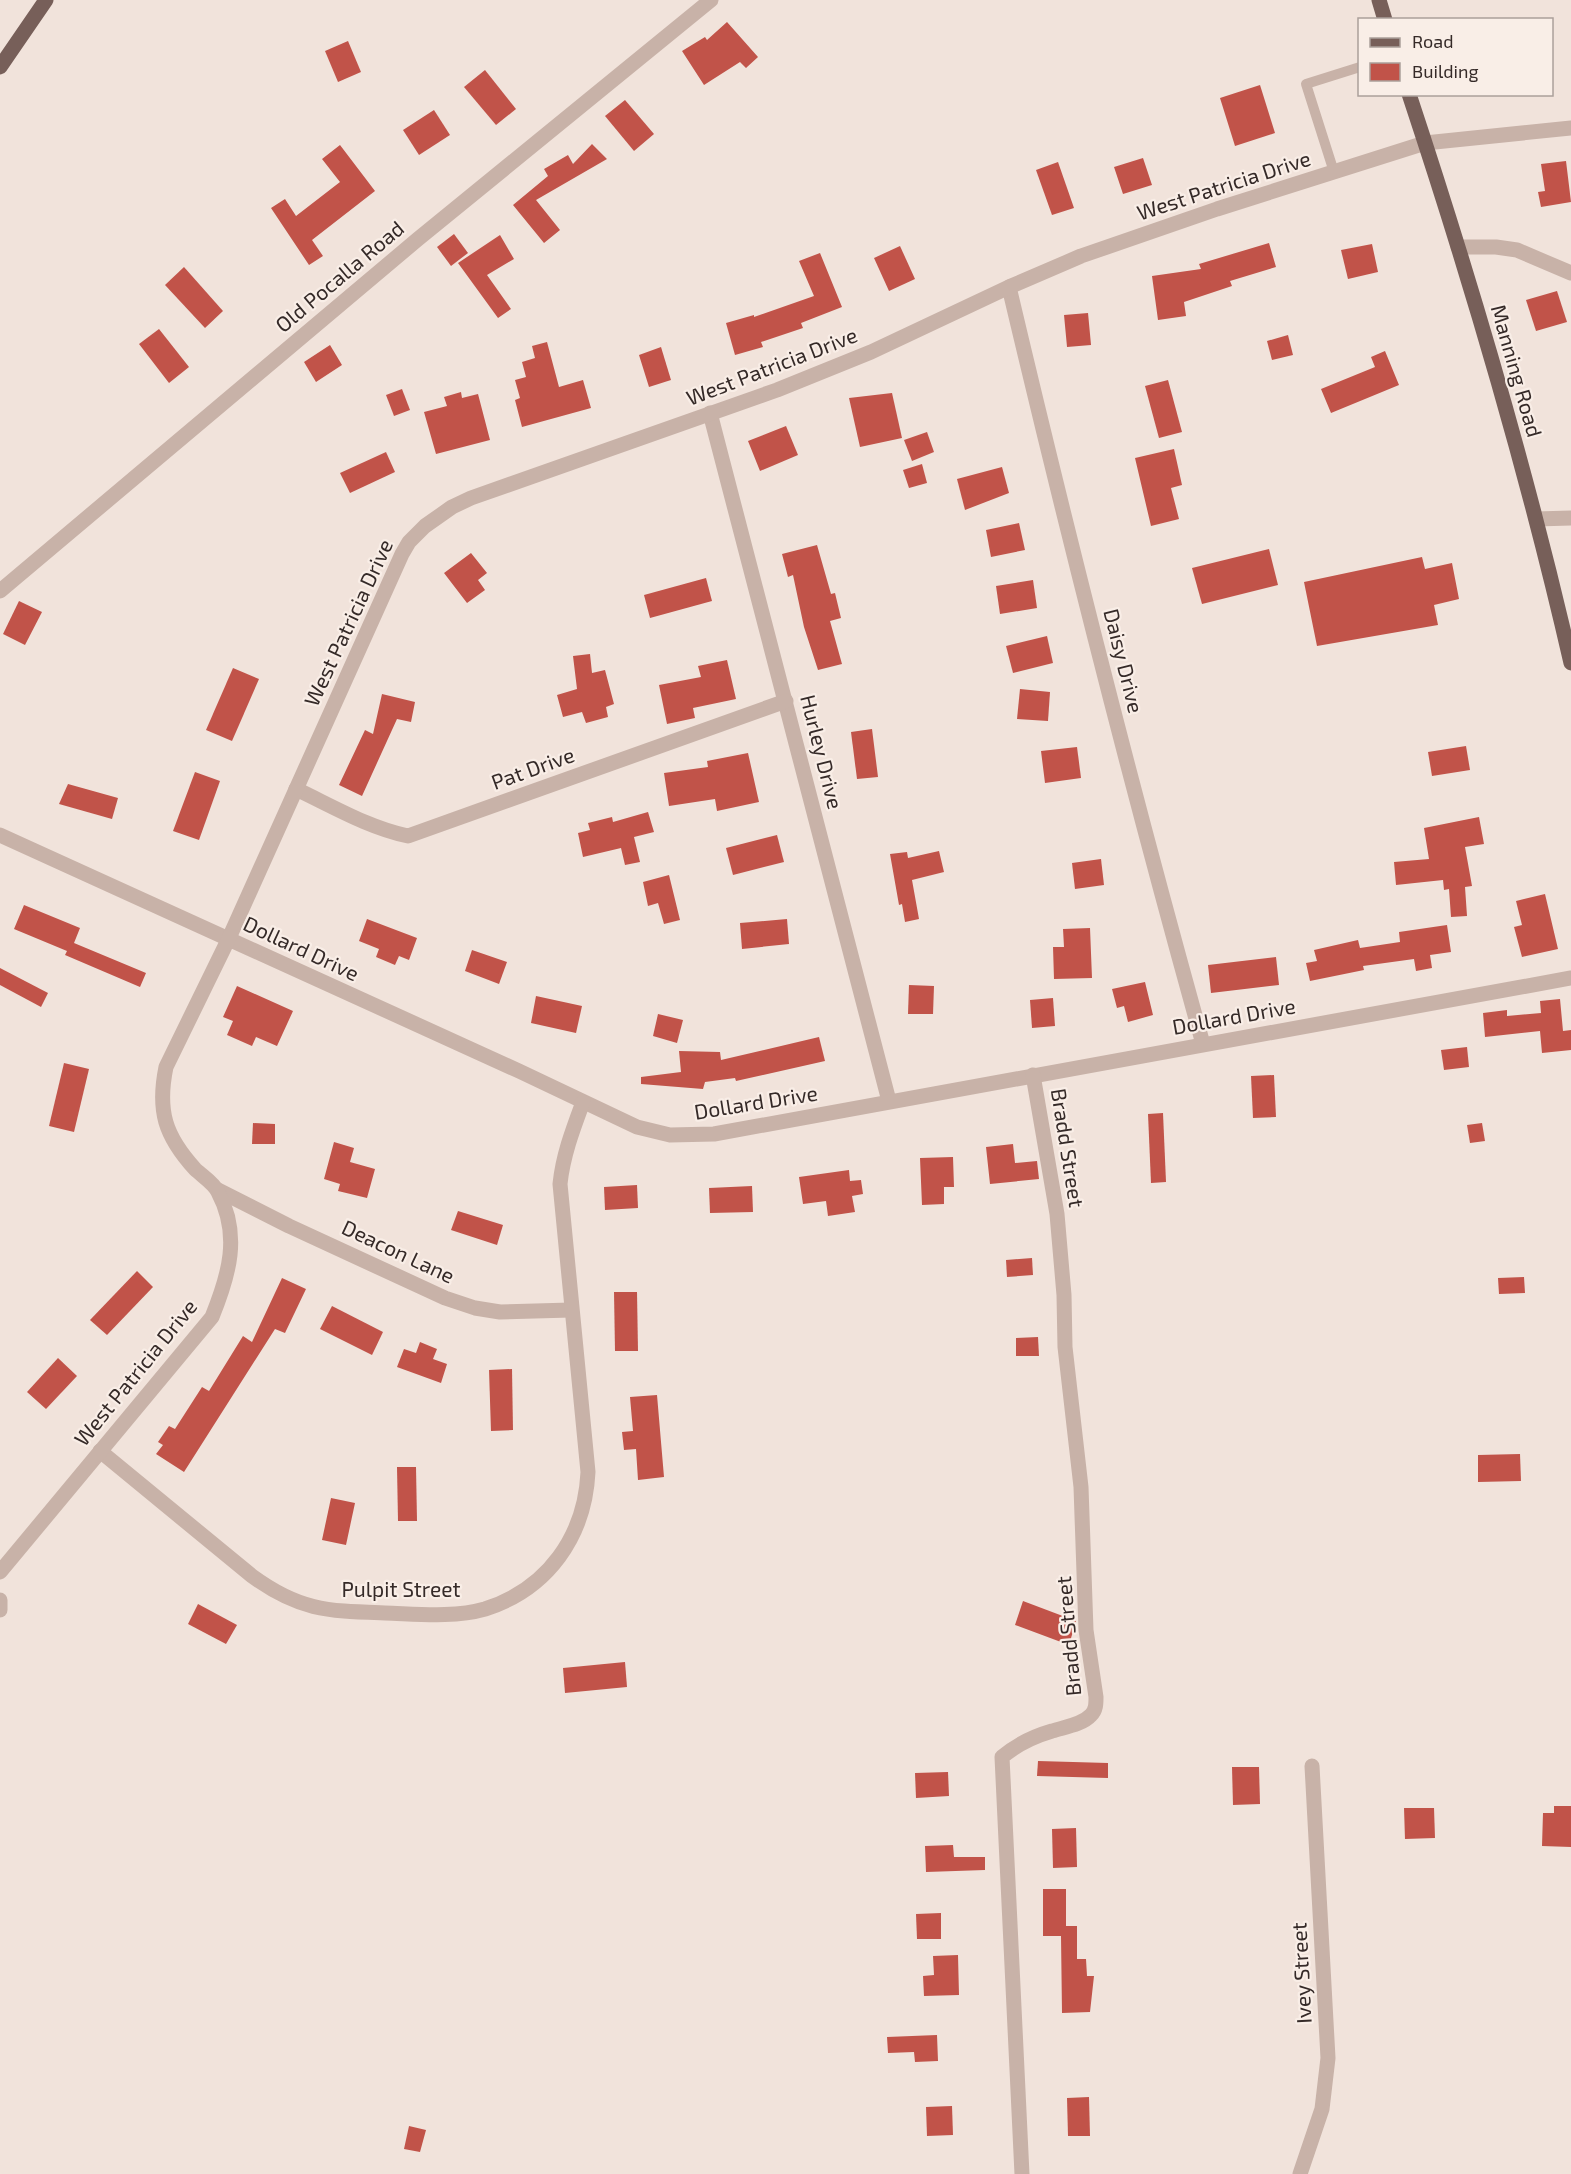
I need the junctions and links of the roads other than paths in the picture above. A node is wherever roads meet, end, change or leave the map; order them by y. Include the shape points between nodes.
1 (46, 0) edge
2 (711, 0) edge
3 (1379, 0) edge
4 (1384, 18) edge
5 (0, 67) edge
6 (1358, 67) edge
7 (1410, 96) edge
8 (1571, 128) edge
9 (1425, 143) junction
10 (1334, 172) junction
11 (1458, 247) junction
12 (1571, 273) edge
13 (1009, 287) junction
14 (710, 413) junction
15 (1571, 518) edge
16 (1536, 519) junction
17 (0, 591) edge
18 (1571, 663) edge
19 (786, 701) junction
20 (296, 789) junction
21 (1, 839) edge
22 (229, 938) junction
23 (1571, 978) edge
24 (1203, 1044) junction
25 (1033, 1075) junction
26 (889, 1101) junction
27 (583, 1102) junction
28 (218, 1190) junction
29 (571, 1310) junction
30 (100, 1451) junction
31 (0, 1572) edge
32 (0, 1600) edge
33 (0, 1610) edge
34 (1312, 1766) dead end
35 (1022, 2174) edge
36 (1300, 2174) edge

1 - 5 main road
2 - 17 street, Old Pocalla Road via 417,239
3 - 4 main road
6 - 10 lane via 1306,84
7 - 9 main road, Manning Road
8 - 9 street, West Patricia Drive
9 - 10 street, West Patricia Drive
9 - 11 main road, Manning Road
10 - 13 street, West Patricia Drive via 1081,256
11 - 12 street via 1517,250
11 - 16 main road, Manning Road
13 - 14 street, West Patricia Drive via 871,352
13 - 24 street, Daisy Drive via 1148,849
14 - 19 street, Hurley Drive
14 - 20 street, West Patricia Drive via 471,498 425,526 409,542 389,579
15 - 16 street
16 - 18 main road, Manning Road
19 - 20 street, Pat Drive via 408,836 392,833
19 - 26 street, Hurley Drive
20 - 22 street, West Patricia Drive
21 - 22 street, Dollard Drive
22 - 27 street, Dollard Drive
22 - 28 street, West Patricia Drive via 166,1068 161,1090 168,1132 196,1170
23 - 24 street, Dollard Drive
24 - 25 street, Dollard Drive
25 - 26 street, Dollard Drive
25 - 35 street, Bradd Street via 1057,1214 1065,1347 1081,1487 1086,1630 1096,1707 1085,1720 1051,1731 1002,1756
26 - 27 street, Dollard Drive via 688,1136 637,1127
27 - 29 street, Pulpit Street via 560,1184
28 - 29 street, Deacon Lane via 289,1226 475,1308 500,1312
28 - 30 street, West Patricia Drive via 231,1242 230,1265 212,1317
29 - 30 street, Pulpit Street via 588,1472 583,1510 562,1554 545,1574 507,1600 484,1609 409,1614 326,1610 298,1603 252,1576
30 - 31 street, West Patricia Drive
32 - 33 street
34 - 36 street, Ivey Street via 1328,2058 1322,2109

